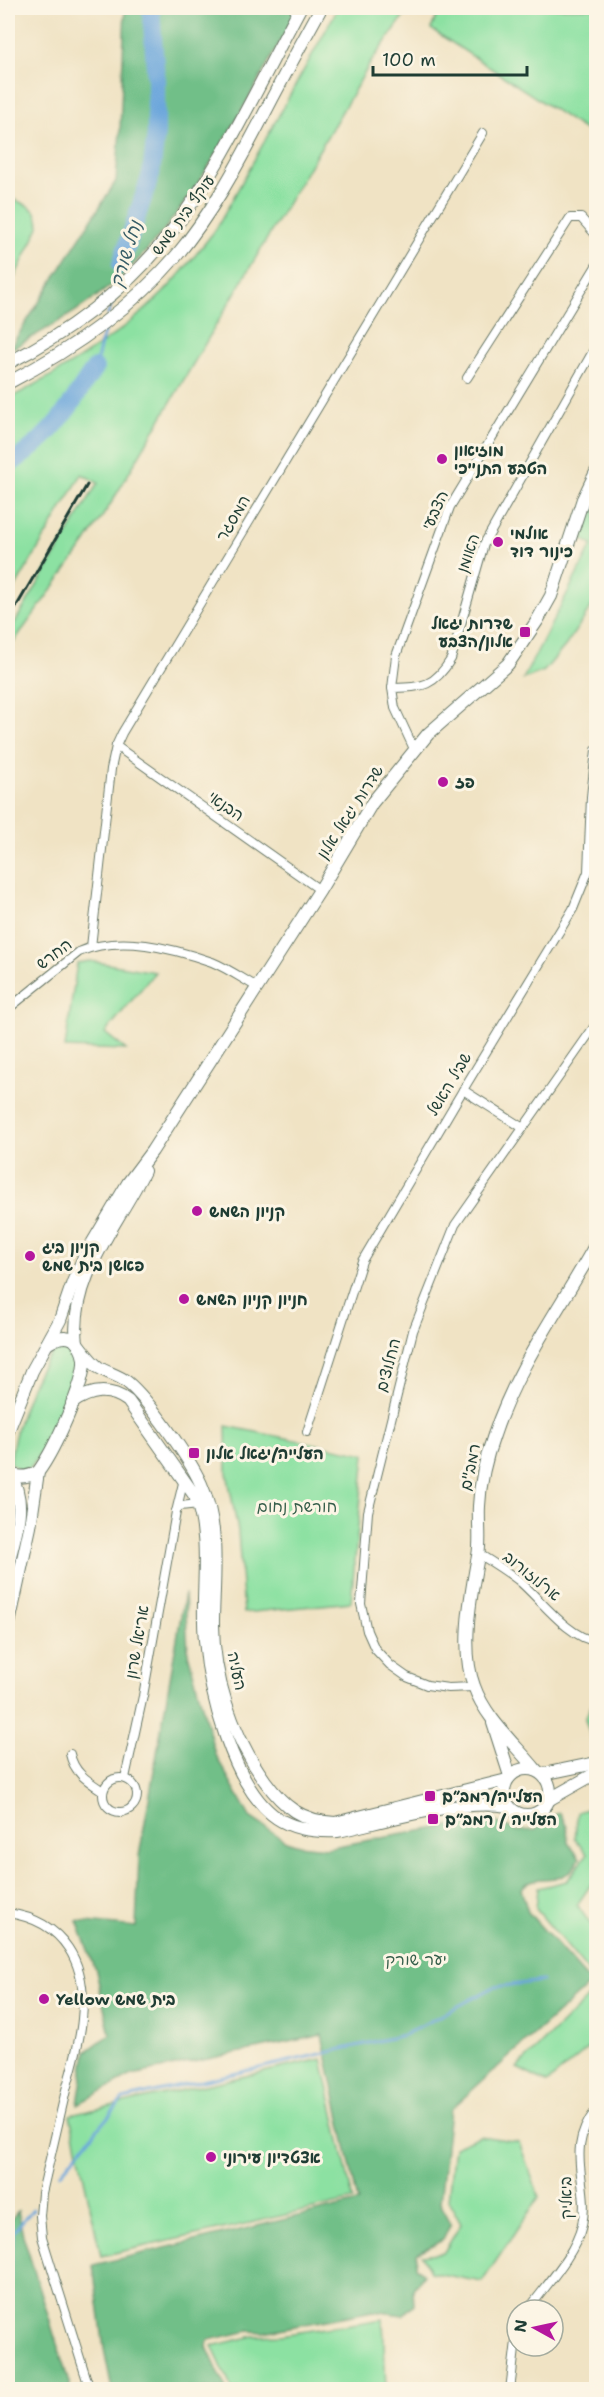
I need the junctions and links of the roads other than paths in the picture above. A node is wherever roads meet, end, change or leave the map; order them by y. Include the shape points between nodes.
1 (300, 8) edge
2 (321, 8) edge
3 (483, 133) dead end
4 (597, 235) edge
5 (597, 266) edge
6 (597, 346) edge
7 (12, 361) edge
8 (467, 378) dead end
9 (8, 383) edge
10 (597, 472) edge
11 (392, 688) junction
12 (116, 746) junction
13 (414, 749) junction
14 (597, 750) edge
15 (320, 890) junction
16 (91, 947) junction
17 (257, 987) junction
18 (8, 1009) edge
19 (597, 1024) edge
20 (462, 1090) junction
21 (523, 1128) junction
22 (152, 1151) junction
23 (597, 1244) edge
24 (46, 1345) junction
25 (79, 1345) junction
26 (17, 1403) junction
27 (72, 1403) junction
28 (8, 1412) edge
29 (8, 1431) edge
30 (307, 1432) dead end
31 (38, 1472) junction
32 (8, 1473) edge
33 (184, 1479) junction
34 (199, 1504) junction
35 (176, 1512) junction
36 (479, 1554) junction
37 (8, 1564) edge
38 (8, 1628) edge
39 (597, 1641) edge
40 (474, 1687) junction
41 (492, 1717) junction
42 (70, 1754) dead end
43 (597, 1763) edge
44 (539, 1772) junction
45 (597, 1773) edge
46 (124, 1778) junction
47 (508, 1778) junction
48 (103, 1791) junction
49 (550, 1799) junction
50 (508, 1806) junction
51 (8, 1913) edge
52 (597, 2110) edge
53 (537, 2298) edge
54 (514, 2358) edge
55 (90, 2390) edge
56 (510, 2390) edge

1 - 7 main road, עוקף בית שמש via 206,182 163,242 134,274 76,321
2 - 9 main road, עוקף בית שמש via 222,191 163,270 86,338
3 - 12 street, המסגר
4 - 8 street via 581,218 570,218
5 - 11 street, הצבעי via 450,507 396,656
6 - 11 street, האומן via 484,544 451,659 431,684
10 - 13 main road, שדרות יגאל אלון via 583,499 551,596 523,643 493,680
11 - 13 street via 395,708
12 - 15 street, הבנאי
12 - 16 street, המסגר
13 - 15 main road, שדרות יגאל אלון via 372,803
14 - 20 street, שביל האשל via 588,872 573,909
15 - 17 main road, שדרות יגאל אלון
16 - 17 street via 128,944 175,951 214,963
16 - 18 street, החרש via 79,952
17 - 22 main road, שדרות יגאל אלון
19 - 21 street, החלוצים
20 - 21 street
20 - 30 street, שביל האשל via 362,1261
21 - 40 street, החלוצים via 455,1225 413,1330 368,1512 361,1604 375,1649 407,1677 427,1685
22 - 24 main road, שדרות יגאל אלון via 88,1250
22 - 25 main road, שדרות יגאל אלון via 86,1278 76,1319
23 - 36 main road, רמב"ם via 526,1362 493,1436 479,1505
24 - 25 main road via 67,1337
24 - 26 main road, שדרות יגאל אלון
25 - 27 main road, שדרות יגאל אלון via 84,1367
25 - 47 main road, העליה via 99,1367 120,1377 136,1391 184,1454 201,1484 213,1527 213,1633 222,1686 248,1757 277,1797 303,1817 335,1823
26 - 28 street
26 - 29 main road, שדרות יגאל אלון
27 - 31 main road, שדרות יגאל אלון
27 - 33 main road, העליה via 99,1391 121,1396 134,1408
31 - 32 main road via 15,1477
31 - 38 main road
32 - 37 main road via 20,1503
33 - 34 main road, העליה
33 - 35 street, אריאל שרון
34 - 35 street via 180,1506
34 - 50 main road, העליה via 204,1533 204,1622 209,1676 244,1779 268,1811 278,1819 319,1832 461,1806
35 - 46 street, אריאל שרון
36 - 39 street, ארלוזורוב via 519,1581 568,1627
36 - 40 main road, רמב"ם via 469,1609 469,1662
40 - 41 main road, רמב"ם
41 - 44 main road, רמב"ם
41 - 47 main road, רמב"ם
42 - 48 street via 80,1775
43 - 44 main road
44 - 47 main road via 522,1769
44 - 49 main road via 550,1786
45 - 49 main road
46 - 48 street via 109,1782
46 - 48 street via 137,1790 136,1801 129,1810 112,1811 104,1803
47 - 50 main road via 504,1793
49 - 50 main road via 541,1811 527,1816
51 - 55 street via 27,1916 56,1933 74,1959 82,1989 81,2027 40,2216 44,2245
52 - 53 street, ביאליק via 579,2144 584,2212 579,2236
54 - 56 street

